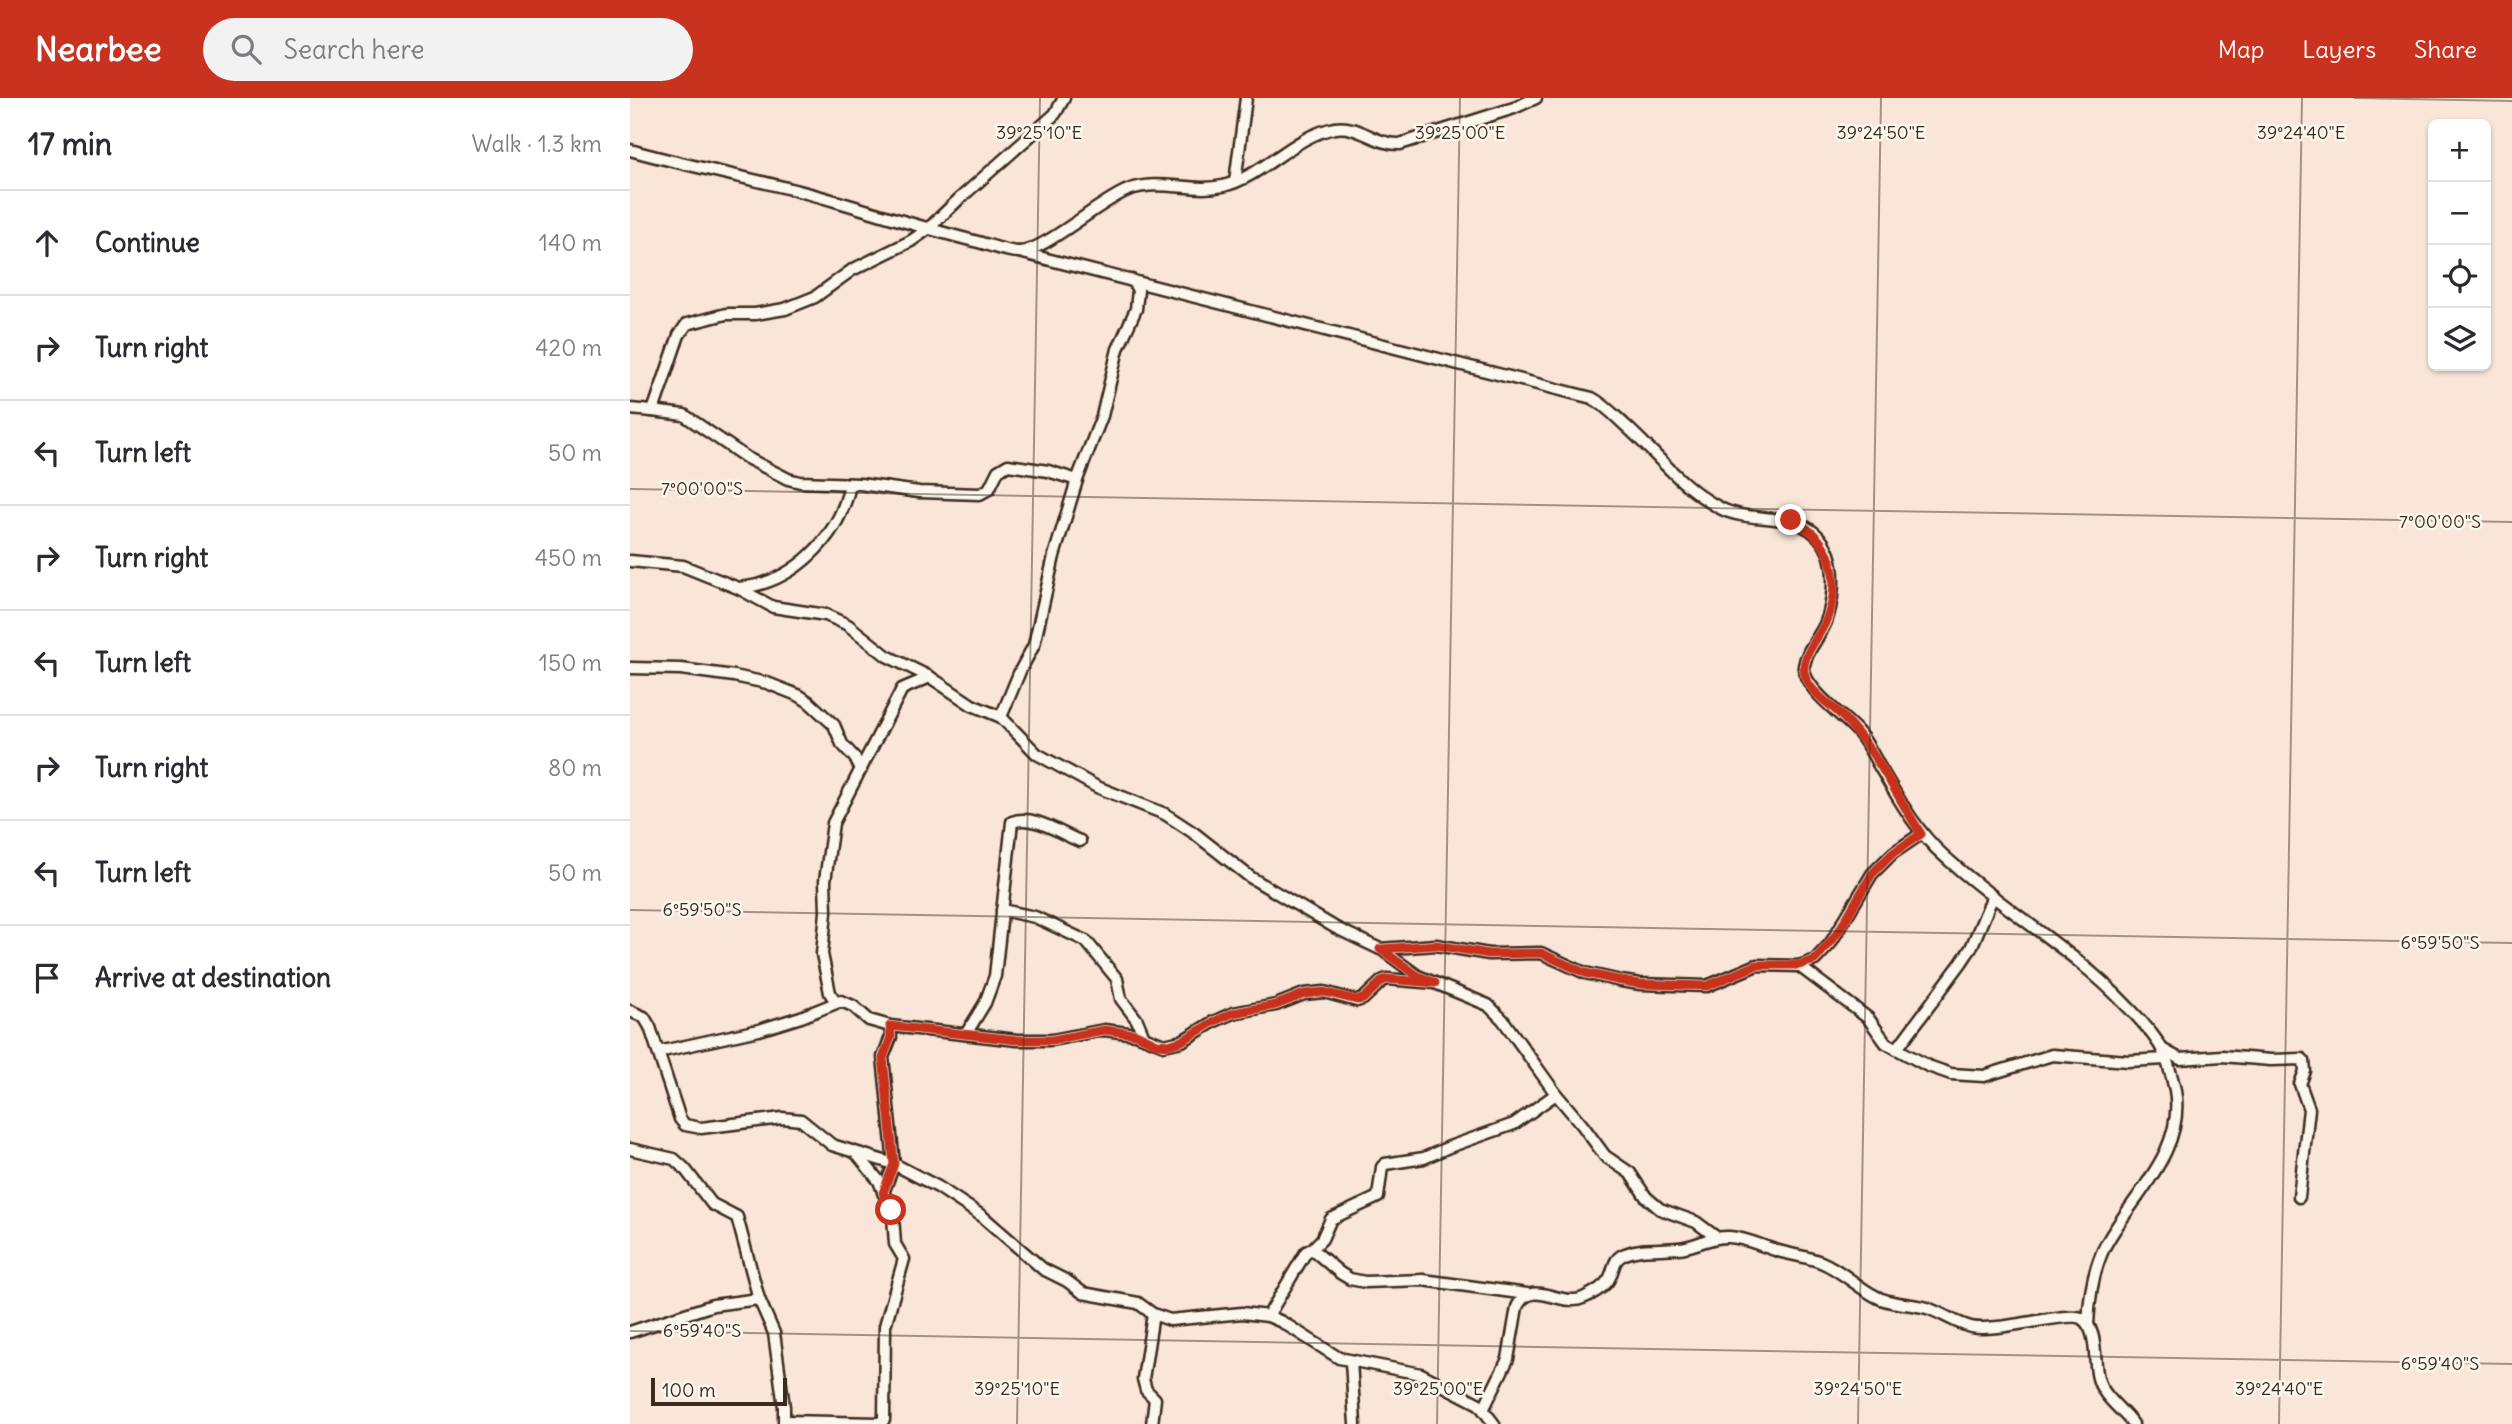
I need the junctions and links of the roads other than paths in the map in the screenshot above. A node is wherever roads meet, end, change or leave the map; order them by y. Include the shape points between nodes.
1 (1064, 98) edge
2 (1246, 98) edge
3 (1536, 98) edge
4 (630, 150) edge
5 (1235, 182) junction
6 (928, 229) junction
7 (1019, 252) junction
8 (1132, 280) junction
9 (630, 409) edge
10 (652, 411) junction
11 (1077, 480) junction
12 (850, 484) junction
13 (630, 561) edge
14 (738, 588) junction
15 (630, 668) edge
16 (930, 677) junction
17 (1001, 717) junction
18 (861, 770) junction
19 (1921, 834) junction
20 (1080, 841) dead end
21 (1993, 896) junction
22 (1002, 910) junction
23 (1380, 949) junction
24 (1799, 965) junction
25 (1435, 983) junction
26 (836, 1002) junction
27 (630, 1011) edge
28 (890, 1026) junction
29 (966, 1034) junction
30 (1144, 1037) junction
31 (1897, 1049) junction
32 (658, 1052) junction
33 (2164, 1054) junction
34 (1556, 1094) junction
35 (630, 1149) edge
36 (855, 1152) junction
37 (894, 1164) junction
38 (883, 1193) junction
39 (2299, 1197) dead end
40 (1716, 1237) junction
41 (1312, 1249) junction
42 (1527, 1294) junction
43 (759, 1299) junction
44 (1153, 1314) junction
45 (1268, 1316) junction
46 (2088, 1325) junction
47 (630, 1332) edge
48 (1351, 1361) junction
49 (1483, 1408) junction
50 (785, 1423) edge
51 (1152, 1424) edge
52 (1354, 1424) edge
53 (1494, 1424) edge
54 (2133, 1424) edge

1 - 6 street via 1055,114
2 - 5 street
3 - 5 street via 1401,144 1335,128 1298,144
4 - 6 street via 821,197
5 - 7 street via 1219,187 1130,189
6 - 7 street
6 - 10 street via 794,306 687,324
7 - 8 street
8 - 11 street via 1138,290 1136,309 1118,349 1102,416
8 - 19 street via 1592,398 1705,499 1732,513 1791,520 1808,530 1828,551 1832,588 1826,622 1808,654 1804,674 1859,733
9 - 10 street
10 - 12 street via 684,415 747,458 788,479
11 - 12 street via 1008,465 980,494
11 - 17 street via 1034,645
12 - 14 street via 838,518 806,559 767,583
13 - 14 street via 683,566
14 - 16 street via 773,607 836,619 860,632 887,656
15 - 18 street via 734,676 800,696 834,725
16 - 17 street via 972,705
16 - 18 street via 902,689
17 - 23 street via 1037,754 1097,788 1165,814 1250,877
18 - 26 street via 835,816 825,881 822,954
19 - 21 street
19 - 24 street via 1872,874 1819,957
20 - 22 street via 1036,822 1012,822
21 - 31 street via 1961,963
21 - 33 street via 2103,980
22 - 29 street via 995,976
22 - 30 street via 1043,920 1086,941 1116,979 1121,999
23 - 24 street via 1436,945 1489,954 1541,953 1601,977 1694,987 1757,965
23 - 25 street
24 - 31 street via 1868,1018 1880,1036
25 - 30 street via 1387,979 1357,1000 1324,992 1304,994 1233,1013 1169,1045
25 - 34 street via 1479,1000 1497,1013
26 - 28 street via 846,1002 869,1020
26 - 32 street via 759,1030
27 - 32 street via 644,1017
28 - 29 street
28 - 37 street via 883,1065
29 - 30 street via 1052,1040 1104,1030
31 - 33 street via 1928,1066 1968,1077 2052,1055 2129,1061
32 - 36 street via 685,1125 701,1128 793,1118 804,1121 827,1143
33 - 39 street via 2180,1059 2222,1055 2304,1062 2300,1084 2309,1117
33 - 46 street via 2176,1104 2172,1131 2157,1169 2101,1257
34 - 40 street via 1605,1156 1630,1173 1653,1204 1696,1222
34 - 41 street via 1514,1124 1423,1158 1385,1164 1378,1197 1331,1219
35 - 43 street via 674,1159 712,1204 737,1217
36 - 37 street
36 - 38 street via 876,1174
37 - 38 street
37 - 44 street via 982,1216 1044,1269 1083,1293 1138,1303
38 - 50 street via 904,1263 885,1326 884,1420
40 - 42 street via 1687,1247 1622,1255 1609,1279 1579,1300
40 - 46 street via 1747,1239 1821,1262 1875,1296 1930,1309 1971,1327 2005,1327 2070,1316
41 - 42 street via 1350,1279 1423,1280
41 - 45 street
42 - 49 street via 1517,1307 1508,1359
43 - 47 street via 713,1305
43 - 50 street via 774,1333
44 - 45 street via 1170,1320 1226,1313
44 - 51 street via 1143,1379 1155,1398
45 - 48 street
46 - 54 street via 2098,1380
48 - 49 street via 1421,1374
48 - 52 street
49 - 53 street

